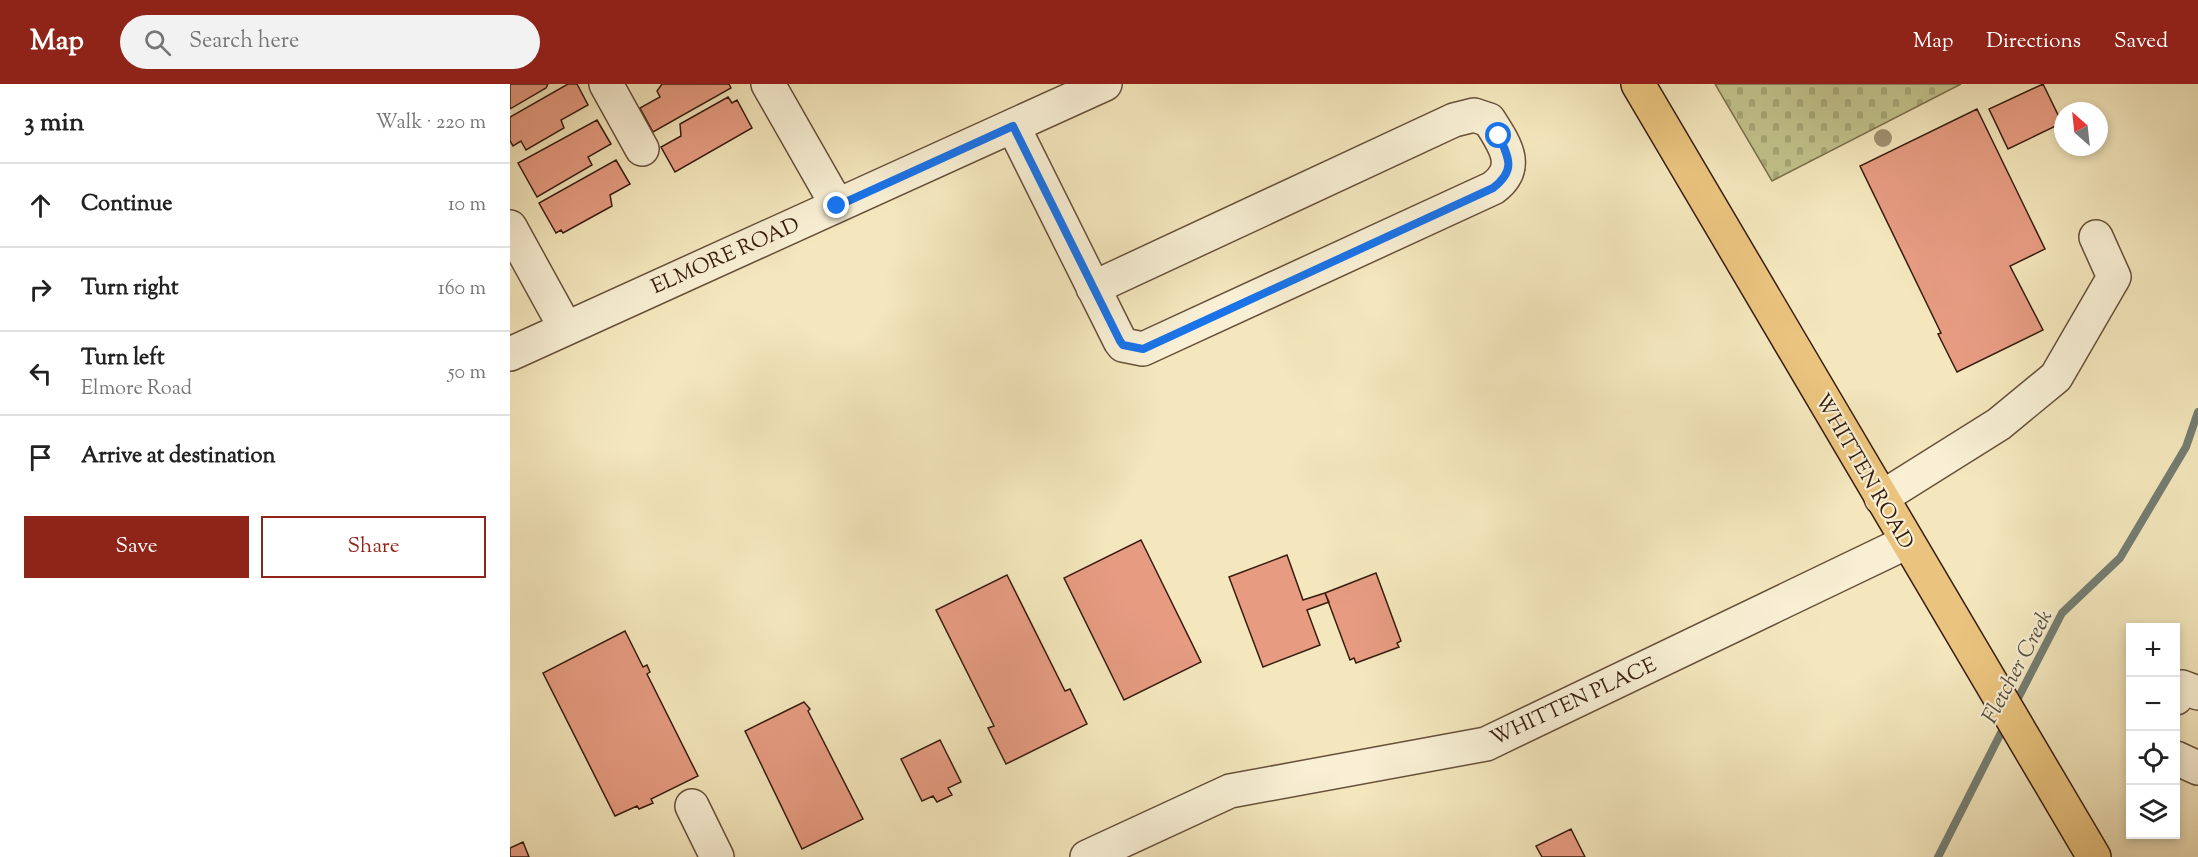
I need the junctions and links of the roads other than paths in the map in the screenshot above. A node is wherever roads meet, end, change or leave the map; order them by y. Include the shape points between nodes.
1 (606, 84) edge
2 (768, 84) edge
3 (1105, 84) edge
4 (1638, 84) edge
5 (1013, 126) junction
6 (642, 149) dead end
7 (837, 206) junction
8 (510, 227) edge
9 (2096, 237) dead end
10 (1093, 288) junction
11 (565, 327) junction
12 (510, 354) edge
13 (1881, 498) junction
14 (1907, 542) junction
15 (2180, 690) edge
16 (2198, 693) edge
17 (2180, 760) edge
18 (2198, 768) edge
19 (692, 806) dead end
20 (717, 857) edge
21 (1088, 857) edge
22 (2094, 857) edge

1 - 6 street
2 - 7 street
3 - 5 street, ELMORE ROAD
4 - 13 main road, WHITTEN ROAD
5 - 7 street, ELMORE ROAD
5 - 10 street
7 - 11 street, ELMORE ROAD
8 - 11 street
9 - 13 street via 2114,277 2056,377 1999,424
10 - 10 street via 1123,345 1143,349 1493,188 1509,170 1506,153 1489,120 1474,116 1454,120
11 - 12 street, ELMORE ROAD
13 - 14 main road, WHITTEN ROAD
14 - 21 street, WHITTEN PLACE via 1486,744 1230,791
14 - 22 main road, WHITTEN ROAD
15 - 16 street via 2182,687
17 - 18 street
19 - 20 street

